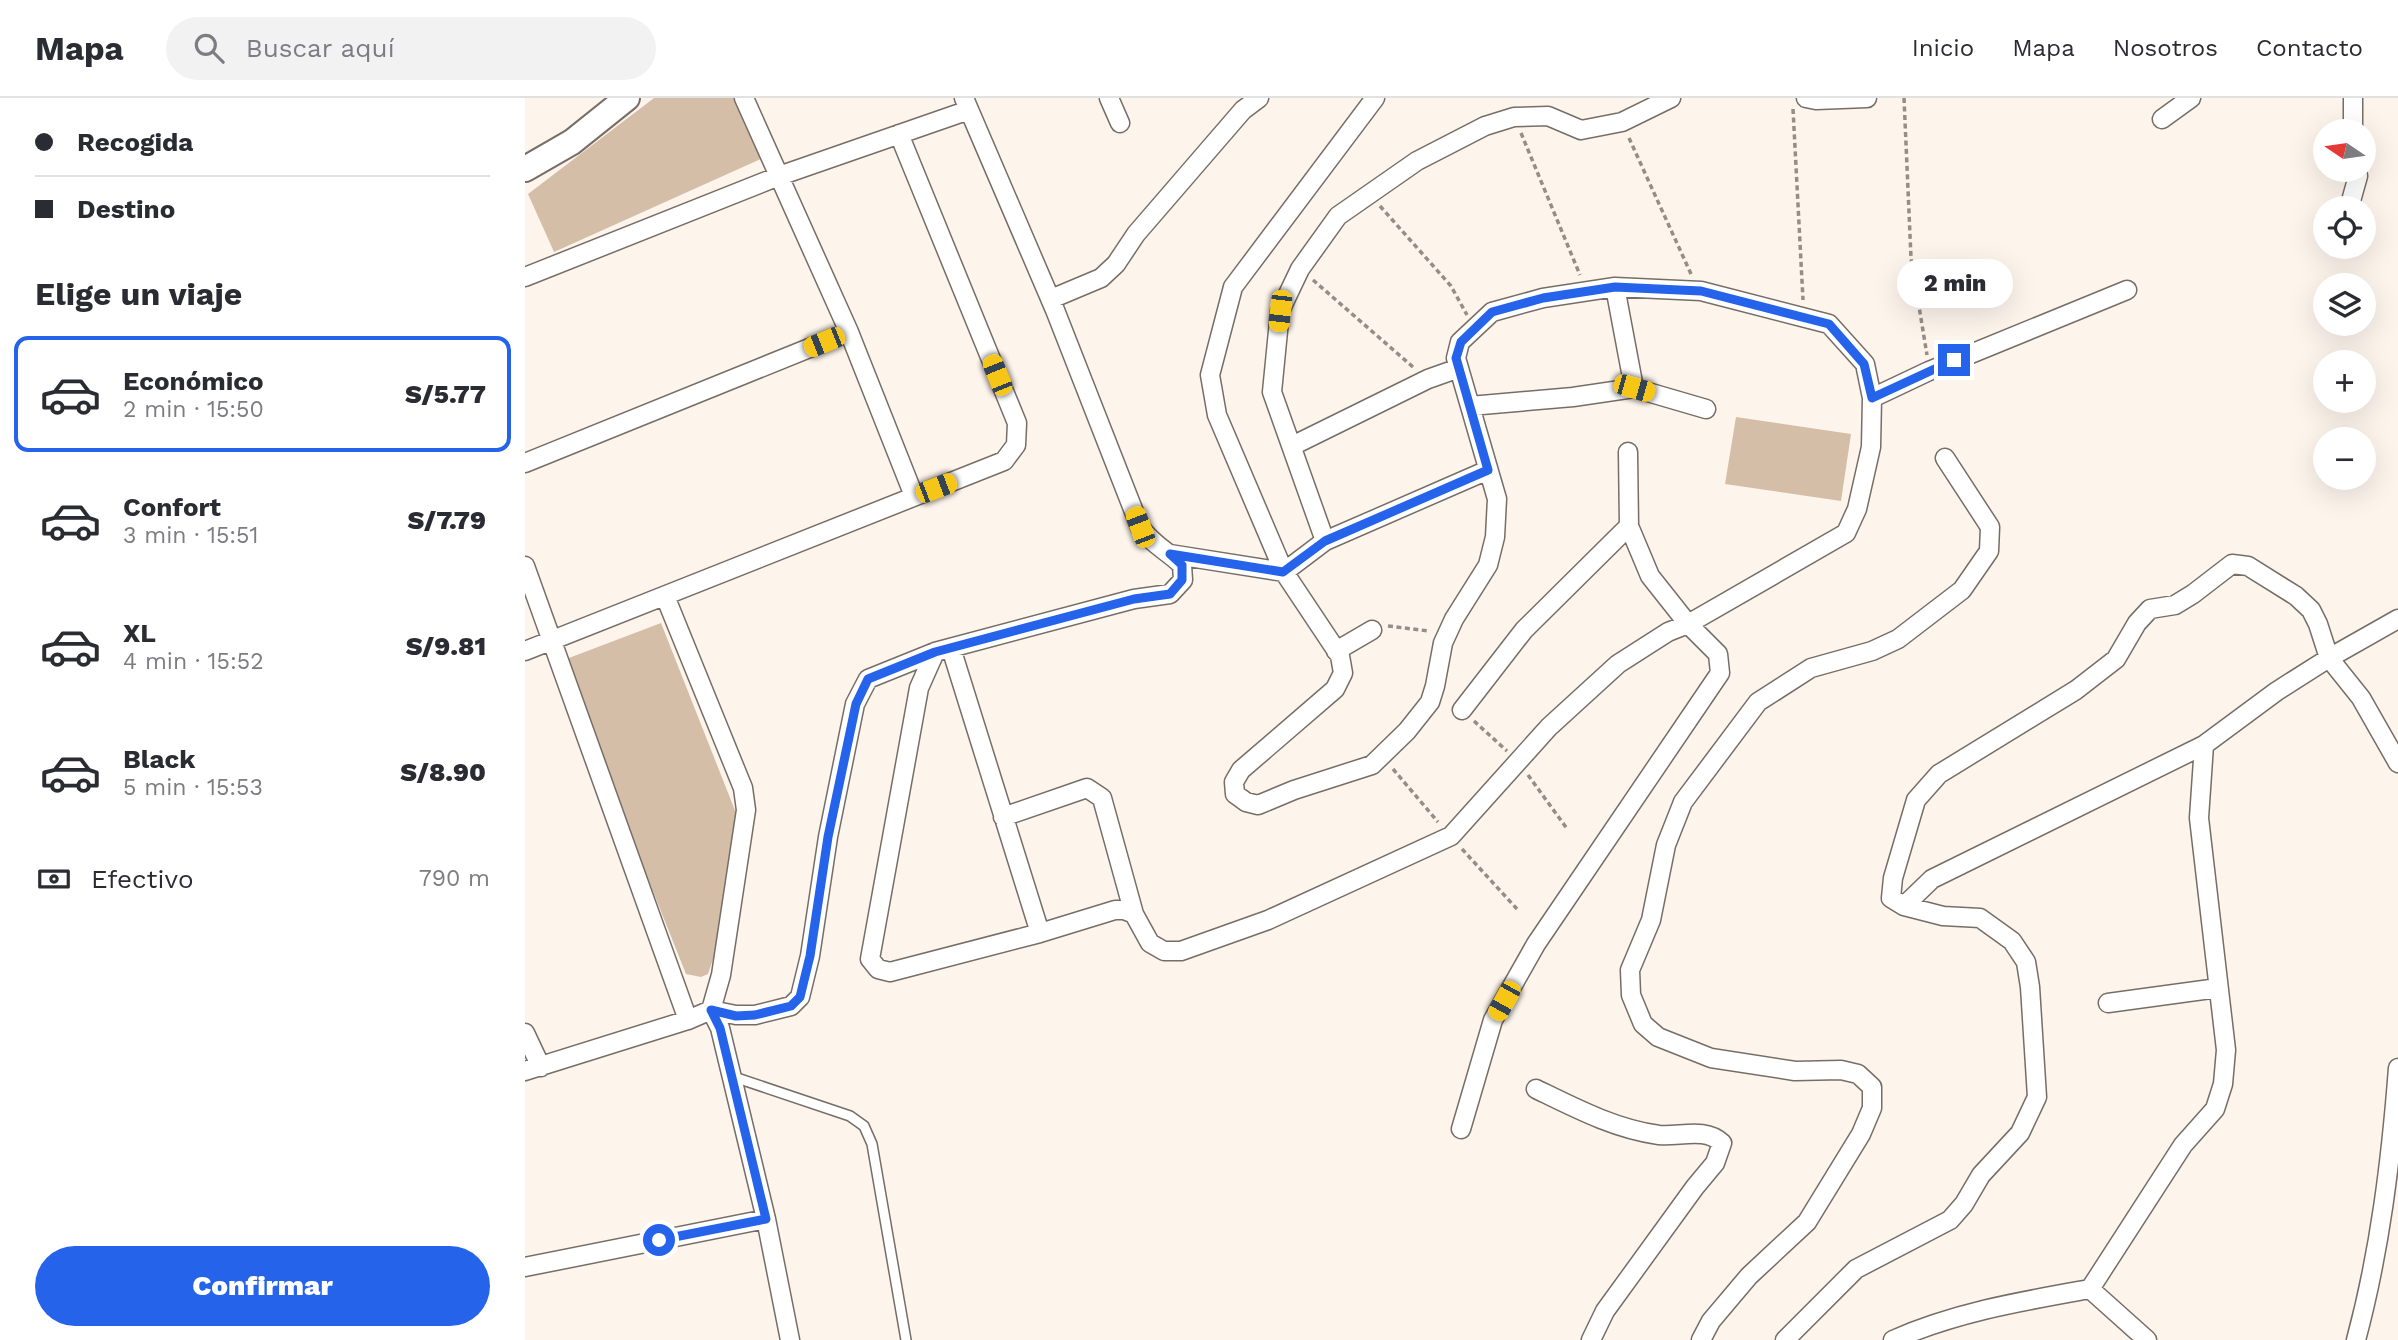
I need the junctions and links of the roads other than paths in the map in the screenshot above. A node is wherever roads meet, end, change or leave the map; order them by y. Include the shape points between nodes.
1 (627, 98) edge
2 (744, 98) edge
3 (1259, 98) edge
4 (1375, 98) edge
5 (1671, 98) edge
6 (1806, 98) edge
7 (1867, 98) edge
8 (2191, 98) edge
9 (2353, 98) edge
10 (967, 104) edge
11 (2162, 119) dead end
12 (2353, 119) edge
13 (899, 134) junction
14 (525, 169) edge
15 (779, 176) junction
16 (525, 276) edge
17 (1615, 287) junction
18 (2127, 290) dead end
19 (1051, 299) junction
20 (849, 332) junction
21 (1459, 368) junction
22 (1634, 388) junction
23 (1872, 398) junction
24 (1470, 406) junction
25 (1706, 409) dead end
26 (1292, 446) junction
27 (1628, 452) dead end
28 (1945, 458) dead end
29 (525, 463) edge
30 (1488, 470) junction
31 (914, 496) junction
32 (1629, 526) junction
33 (1325, 541) junction
34 (1170, 554) junction
35 (525, 566) edge
36 (1283, 572) junction
37 (664, 596) junction
38 (2398, 619) edge
39 (1688, 624) junction
40 (1372, 630) road end
41 (552, 641) junction
42 (943, 650) junction
43 (525, 651) edge
44 (1336, 651) junction
45 (2329, 658) junction
46 (1462, 710) dead end
47 (2203, 745) junction
48 (2398, 763) edge
49 (1003, 817) junction
50 (1903, 906) junction
51 (1134, 914) junction
52 (1040, 933) junction
53 (2218, 988) junction
54 (2108, 1003) dead end
55 (711, 1010) junction
56 (688, 1020) junction
57 (525, 1033) edge
58 (2398, 1068) edge
59 (533, 1069) edge
60 (731, 1076) junction
61 (1536, 1089) dead end
62 (1461, 1129) dead end
63 (766, 1219) junction
64 (525, 1267) edge
65 (2090, 1289) junction
66 (790, 1340) edge
67 (906, 1340) edge
68 (1591, 1340) edge
69 (1700, 1340) edge
70 (1785, 1340) edge
71 (1893, 1340) edge
72 (2147, 1340) edge
73 (2356, 1340) edge

1 - 14 street via 572,142
2 - 15 street
3 - 19 street via 1243,110 1136,234 1116,264 1101,278
4 - 36 street via 1233,287 1210,375 1216,415
5 - 26 street via 1622,122 1581,130 1548,116 1514,117 1485,126 1417,161 1338,216 1300,269 1280,311 1272,392
6 - 7 street
8 - 11 street
9 - 12 street
10 - 13 street
10 - 19 street
13 - 15 street
13 - 31 street via 1017,424 1016,445 1004,461
15 - 16 street
15 - 20 street
17 - 21 street via 1543,298 1492,312 1461,342 1456,358
17 - 22 street
17 - 23 street via 1701,291 1829,324 1864,364
18 - 23 street
19 - 34 street via 1140,527 1150,541
20 - 29 street
20 - 31 street
21 - 24 street
21 - 26 street
22 - 24 street
22 - 25 street
23 - 39 street via 1871,447 1857,509 1846,533
24 - 30 street
26 - 33 street
27 - 32 street
28 - 69 street via 1990,527 1989,551 1962,590 1898,639 1811,668 1758,702 1683,802 1666,845 1651,920 1630,970 1631,995 1643,1024 1658,1037 1711,1058 1795,1071 1841,1070 1858,1074 1872,1087 1872,1108 1861,1134 1807,1222 1749,1276
30 - 33 street
30 - 44 street via 1497,499 1495,537 1488,565 1443,643 1430,702 1372,765 1258,805 1246,802 1235,794 1234,782 1241,769 1335,689 1343,673
31 - 37 street
32 - 39 street via 1650,576
32 - 46 street via 1524,630
33 - 36 street
34 - 36 street
34 - 42 street via 1182,565 1182,580 1170,594 1134,599
35 - 41 street
36 - 44 street
37 - 41 street
37 - 55 street via 743,788 746,810 721,975
38 - 45 street
39 - 51 street via 1618,664 1549,727 1451,836 1268,920 1181,951 1164,951 1150,943
39 - 62 street via 1718,654 1720,673 1535,944 1493,1020
40 - 44 street
41 - 43 street
41 - 56 street
42 - 49 street
42 - 52 street via 919,688 870,959 878,969 890,972
42 - 55 street via 868,679 856,704 800,997 791,1006 755,1015
45 - 47 street
45 - 48 street via 2361,698
45 - 50 street via 2311,610 2248,566 2232,564 2175,604 2150,609 2116,659 2076,690 1939,774 1916,800 1893,878 1891,898
47 - 50 street via 1932,879
47 - 53 street via 2199,818
49 - 51 street via 1087,788 1096,792 1102,798
49 - 52 street
50 - 70 street via 1943,916 1980,918 2012,941 2026,962 2037,1097 2020,1133 1980,1175 1949,1220 1856,1269
51 - 52 street via 1115,910
53 - 54 street
53 - 65 street via 2226,1050 2215,1109 2183,1145
55 - 56 street
55 - 60 street
56 - 59 street
57 - 59 street
58 - 73 street via 2383,1217
60 - 63 street
60 - 67 lane via 851,1116 864,1126 872,1144
61 - 68 street via 1634,1131 1708,1134 1722,1143 1715,1163 1605,1311
63 - 64 street
63 - 66 street
65 - 71 street via 1988,1307
65 - 72 street

